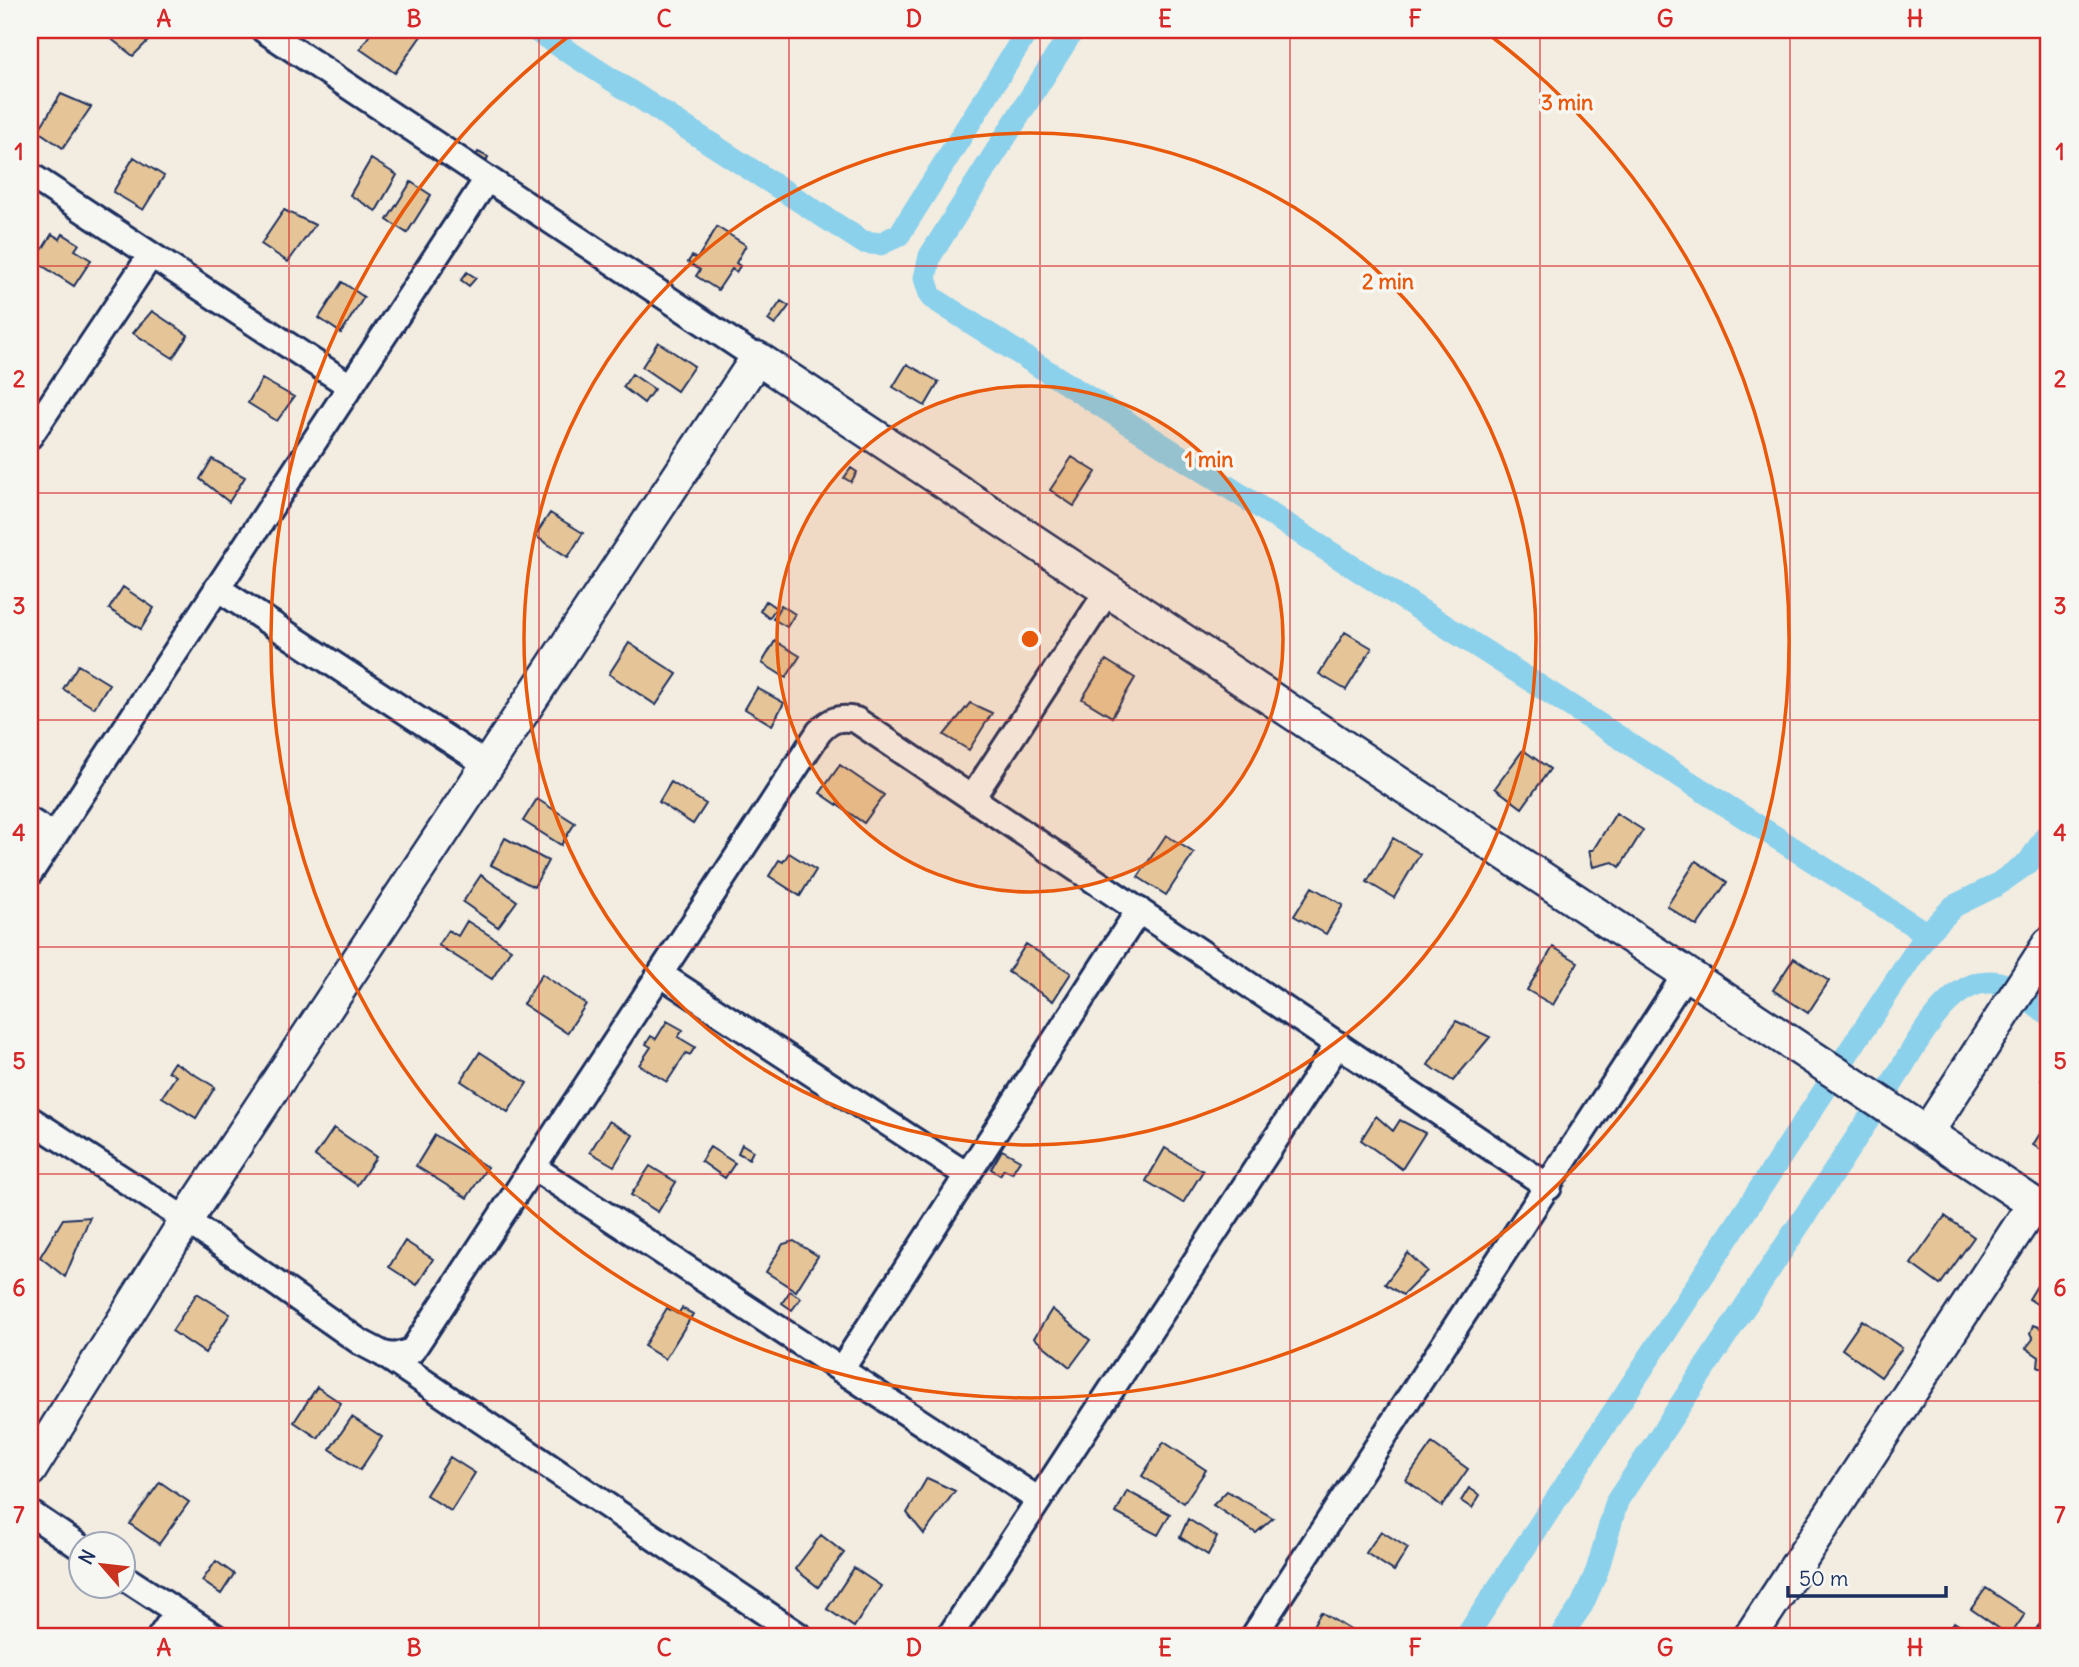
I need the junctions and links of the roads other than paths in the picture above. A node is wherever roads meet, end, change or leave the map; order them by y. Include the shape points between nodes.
1 (264, 30) edge
2 (30, 175) edge
3 (487, 179) junction
4 (151, 255) junction
5 (757, 358) junction
6 (350, 386) junction
7 (30, 436) edge
8 (217, 588) junction
9 (1107, 592) junction
10 (486, 764) junction
11 (972, 798) junction
12 (30, 821) edge
13 (54, 836) junction
14 (30, 873) edge
15 (1139, 910) junction
16 (2049, 944) edge
17 (660, 974) junction
18 (1685, 975) junction
19 (1338, 1044) junction
20 (30, 1119) edge
21 (1928, 1131) junction
22 (533, 1167) junction
23 (967, 1175) junction
24 (1549, 1186) junction
25 (2041, 1209) edge
26 (186, 1220) junction
27 (383, 1354) junction
28 (841, 1370) junction
29 (30, 1469) edge
30 (1039, 1500) junction
31 (30, 1513) edge
32 (66, 1537) edge
33 (136, 1585) edge
34 (177, 1612) junction
35 (160, 1637) edge
36 (216, 1637) edge
37 (801, 1637) edge
38 (949, 1637) edge
39 (1253, 1637) edge
40 (1750, 1637) edge

1 - 3 street
2 - 4 street
3 - 5 street
3 - 6 street
4 - 6 street
4 - 7 street
5 - 9 street
5 - 10 street
6 - 8 street
8 - 10 street
8 - 13 street
9 - 11 street
9 - 18 street
10 - 26 street
11 - 15 street
11 - 17 street via 856,720 829,721
12 - 13 street
13 - 14 street
15 - 19 street
15 - 23 street
16 - 21 street
17 - 22 street
17 - 23 street
18 - 21 street
18 - 24 street
19 - 24 street
19 - 30 street
20 - 26 street
21 - 25 street
22 - 27 street via 412,1351
22 - 28 street
23 - 28 street
24 - 39 street
25 - 40 street
26 - 27 street via 359,1342
26 - 29 street
27 - 37 street
28 - 30 street
30 - 38 street
31 - 32 street
33 - 34 street
34 - 35 street
34 - 36 street

